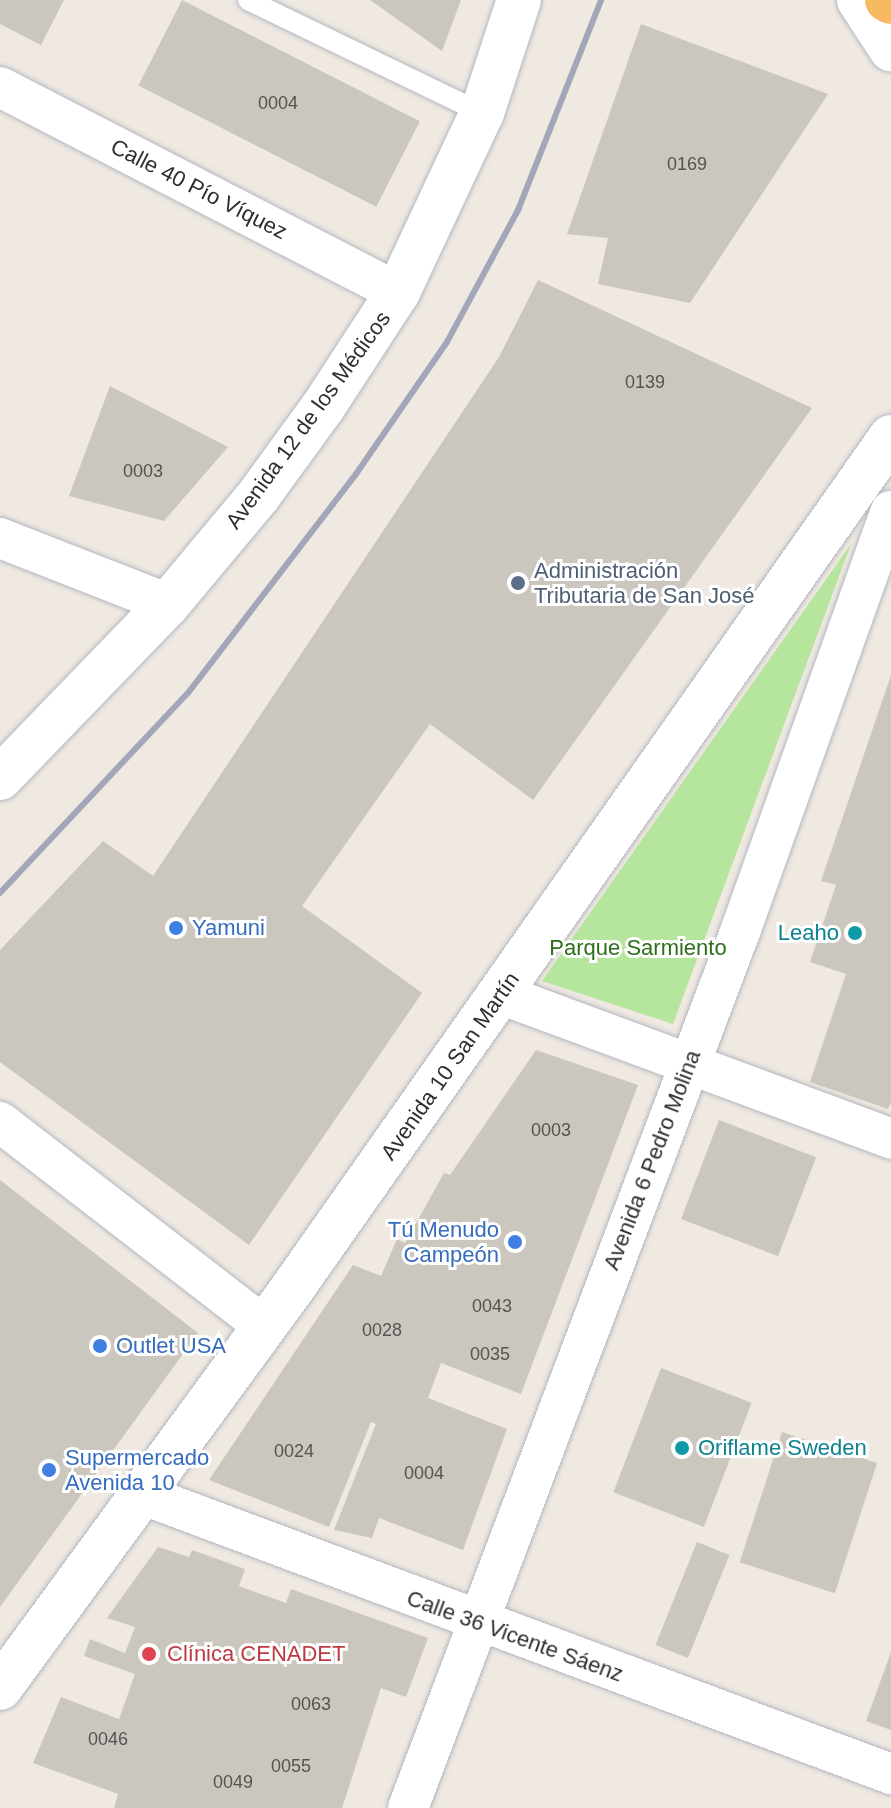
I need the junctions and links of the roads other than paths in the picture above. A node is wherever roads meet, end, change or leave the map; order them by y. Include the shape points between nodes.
1 (248, 0) edge
2 (519, 0) edge
3 (859, 0) edge
4 (891, 49) edge
5 (0, 87) edge
6 (482, 113) junction
7 (398, 292) junction
8 (891, 437) edge
9 (890, 516) edge
10 (0, 538) edge
11 (168, 604) junction
12 (0, 778) edge
13 (500, 994) junction
14 (688, 1065) junction
15 (0, 1122) edge
16 (891, 1139) edge
17 (264, 1326) junction
18 (141, 1494) junction
19 (477, 1624) junction
20 (0, 1688) edge
21 (891, 1774) edge
22 (408, 1808) edge

1 - 6 lane
2 - 6 street, Avenida 12 de los Médicos
3 - 4 street
5 - 7 street, Calle 40 Pío Víquez
6 - 7 street, Avenida 12 de los Médicos
7 - 11 street, Avenida 12 de los Médicos via 259,495
8 - 13 street, Avenida 10 San Martín
9 - 14 street, Avenida 6 Pedro Molina
10 - 11 street
11 - 12 street, Avenida 12 de los Médicos
13 - 14 street
13 - 17 street, Avenida 10 San Martín
14 - 16 street
14 - 19 street, Avenida 6 Pedro Molina
15 - 17 street
17 - 18 street, Avenida 10 San Martín
18 - 19 street, Calle 36 Vicente Sáenz
18 - 20 street, Avenida 10 San Martín
19 - 21 street, Calle 36 Vicente Sáenz
19 - 22 street, Avenida 6 Pedro Molina

